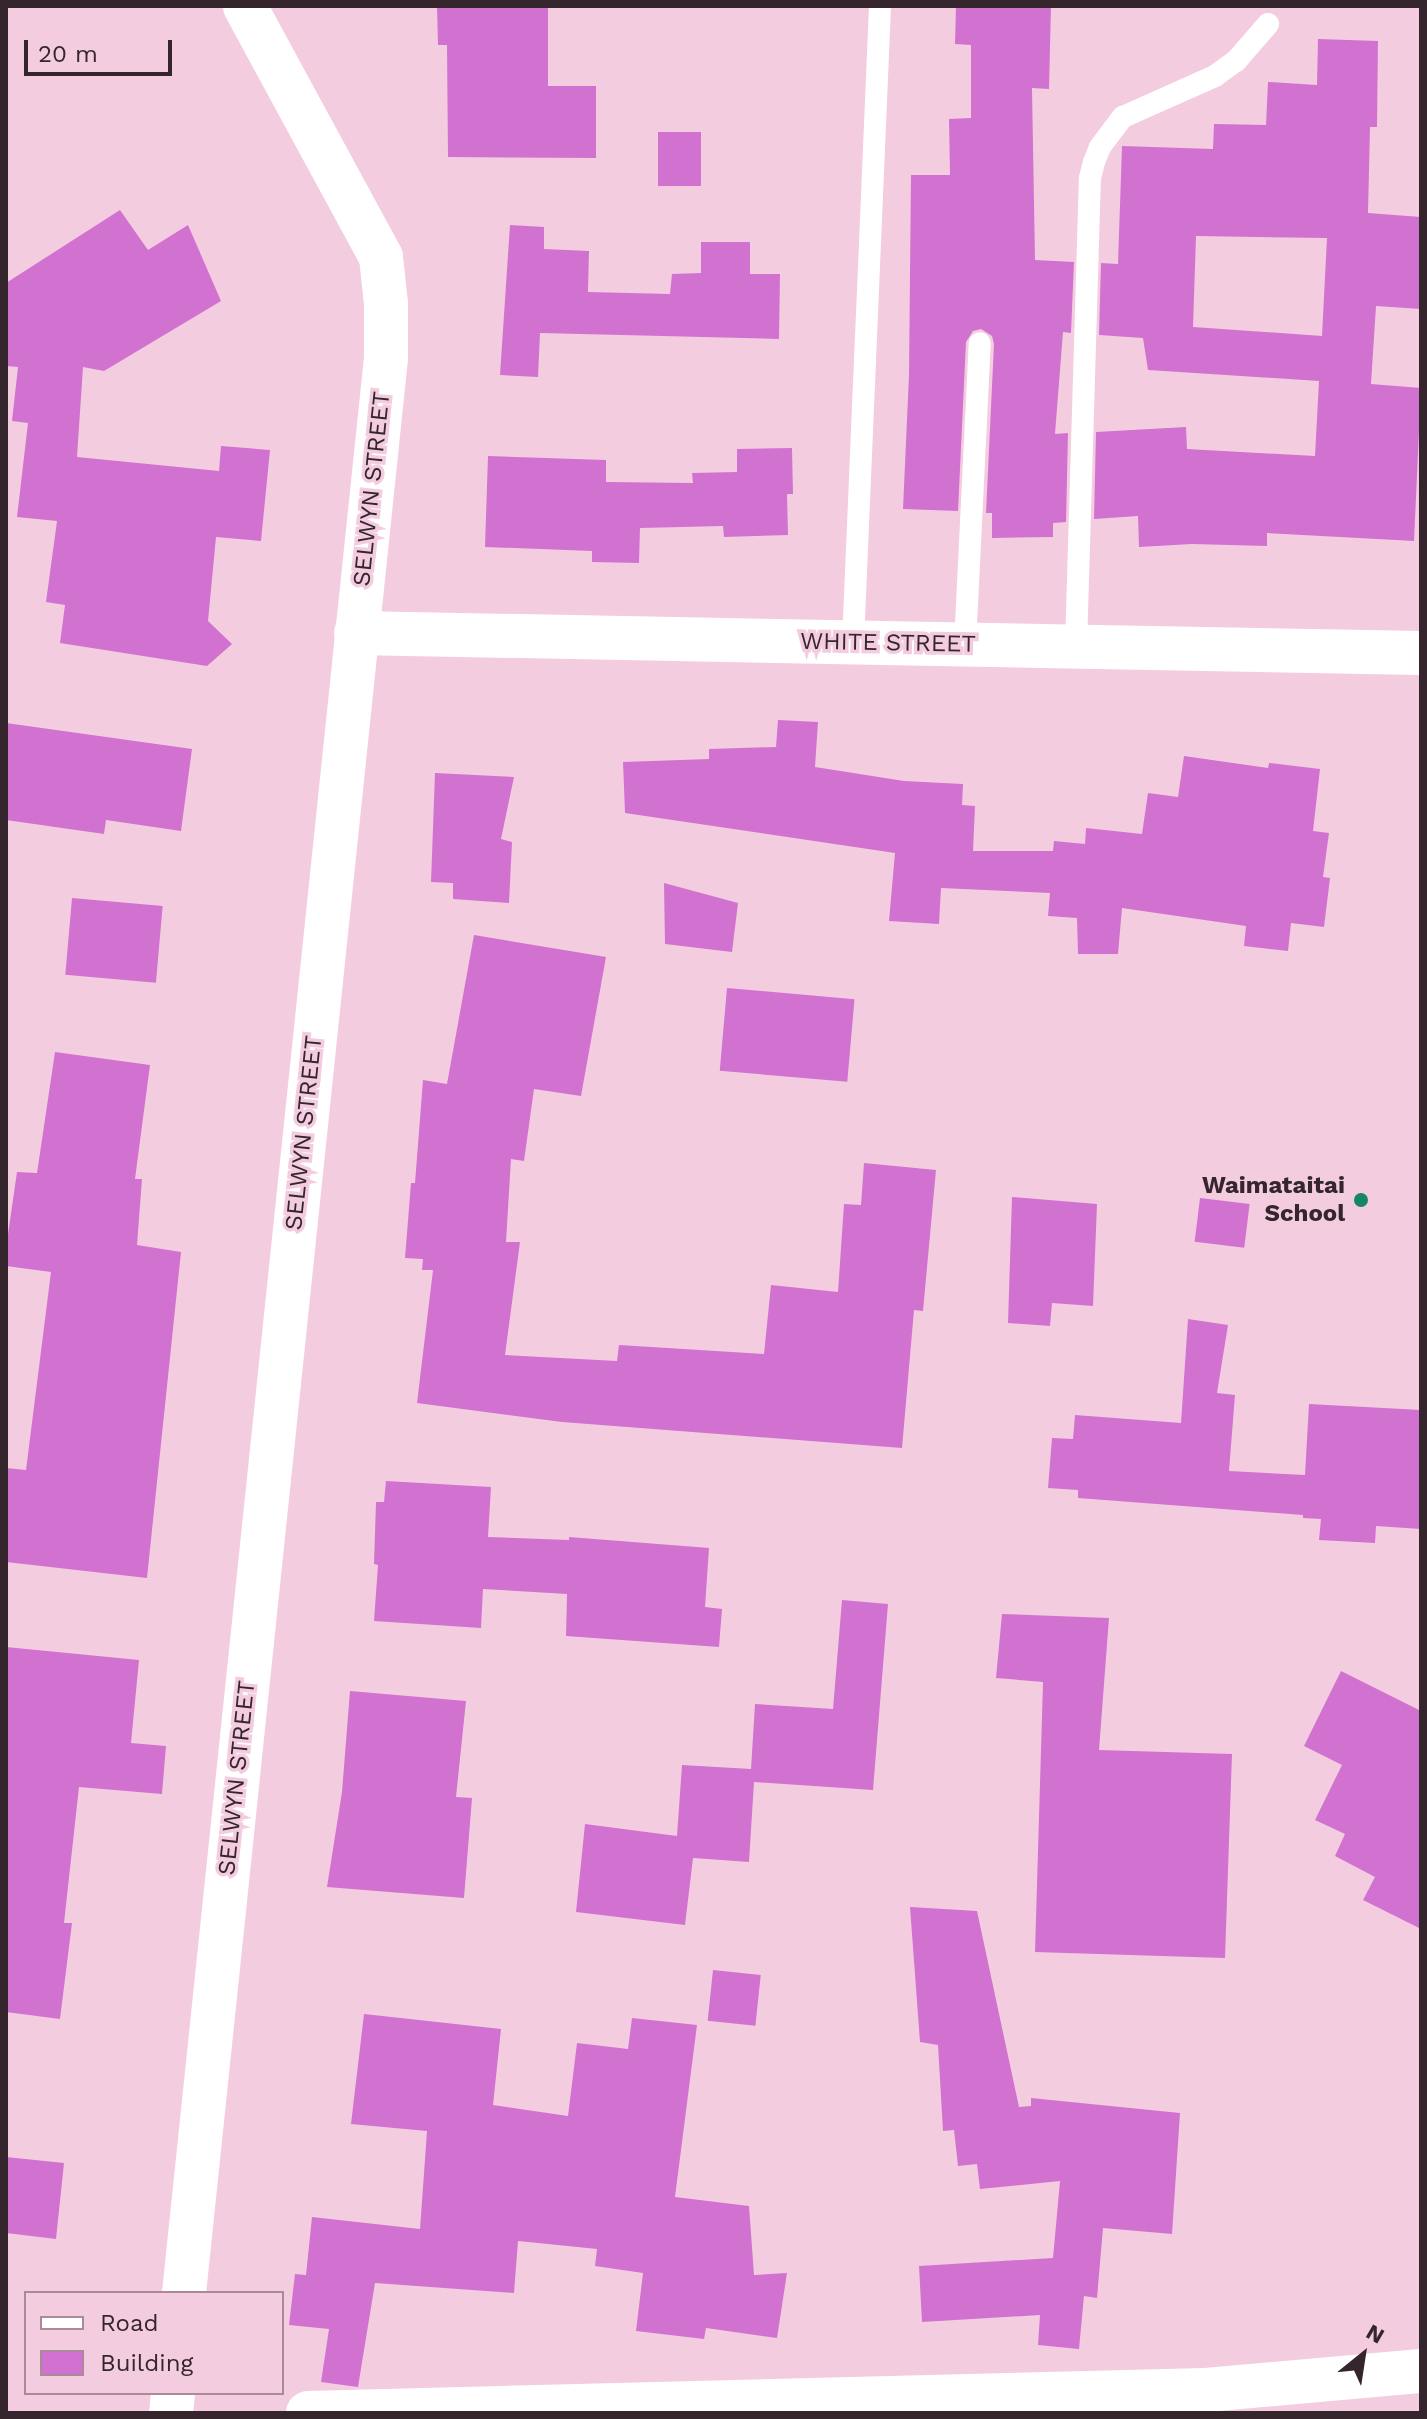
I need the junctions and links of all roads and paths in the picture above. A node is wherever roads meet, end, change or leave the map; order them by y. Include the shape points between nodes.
1 (245, 6) edge
2 (880, 6) edge
3 (1268, 24) dead end
4 (980, 343) dead end
5 (356, 633) junction
6 (853, 643) junction
7 (965, 645) junction
8 (1076, 647) junction
9 (1421, 653) edge
10 (184, 2291) edge
11 (1421, 2371) edge
12 (308, 2413) edge

1 - 5 street, SELWYN STREET via 381,257 386,357
2 - 6 lane
3 - 8 lane via 1236,61 1215,76 1123,117 1094,162
4 - 7 lane
5 - 6 street, WHITE STREET
5 - 10 street, SELWYN STREET
6 - 7 street, WHITE STREET
7 - 8 street, WHITE STREET
8 - 9 street, WHITE STREET
11 - 12 street via 1206,2390

